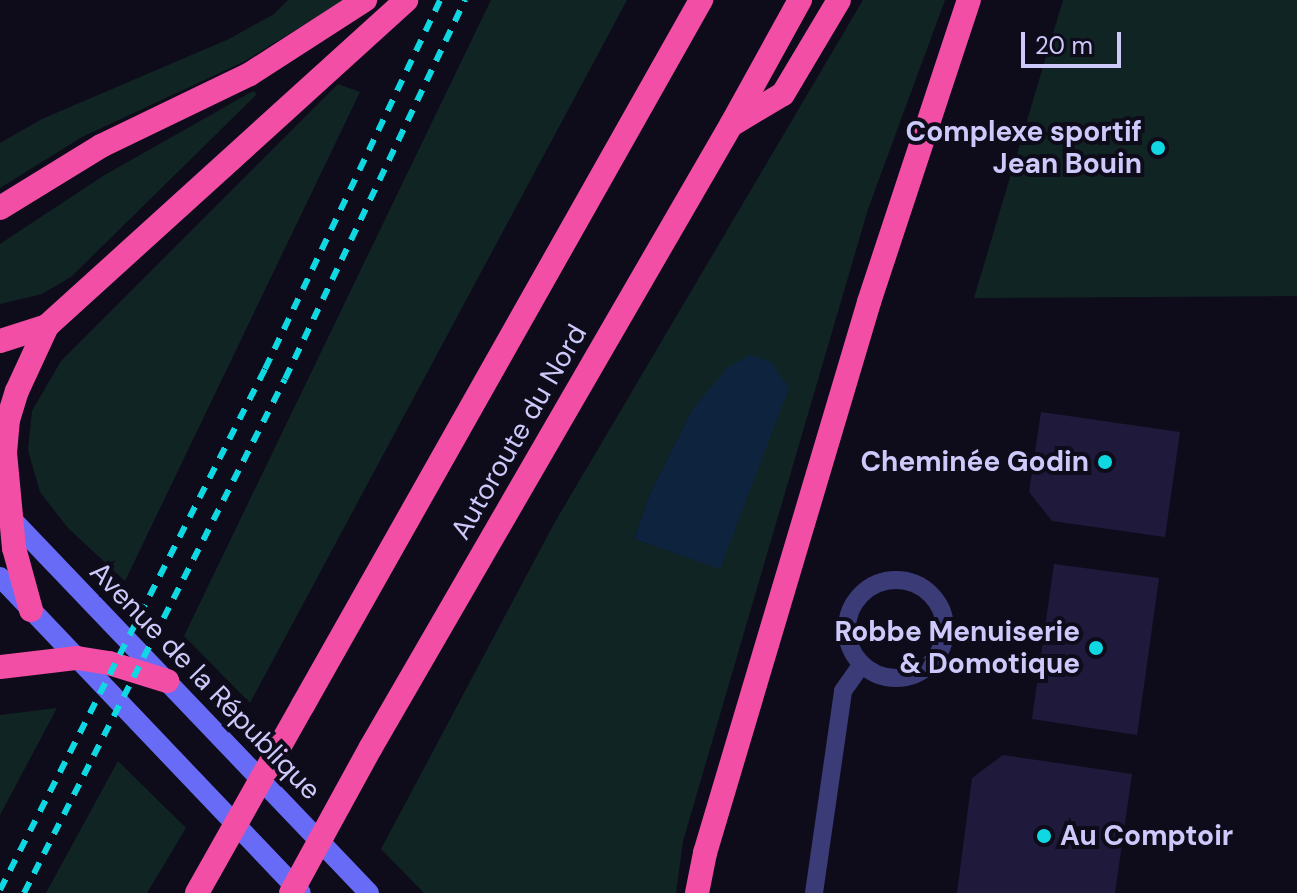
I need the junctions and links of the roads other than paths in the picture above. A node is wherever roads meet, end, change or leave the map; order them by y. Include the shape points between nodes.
1 (365, 0) edge
2 (406, 0) edge
3 (701, 0) edge
4 (800, 0) edge
5 (839, 0) edge
6 (969, 0) edge
7 (731, 125) junction
8 (0, 208) edge
9 (47, 326) junction
10 (0, 341) edge
11 (4, 512) edge
12 (0, 577) edge
13 (31, 610) junction
14 (77, 658) junction
15 (862, 664) junction
16 (0, 667) edge
17 (167, 681) junction
18 (197, 893) edge
19 (291, 893) edge
20 (301, 893) edge
21 (369, 893) edge
22 (697, 893) edge
23 (814, 893) edge

1 - 8 highway via 250,74 101,146
2 - 9 highway
3 - 18 highway, Autoroute du Nord, bridge
4 - 7 highway, Autoroute du Nord
5 - 7 highway via 783,94
6 - 22 highway via 869,302
7 - 19 highway, Autoroute du Nord, bridge
9 - 10 highway
9 - 11 highway via 8,420
11 - 13 highway
11 - 17 main road, Avenue de la République
12 - 13 main road
13 - 14 main road
14 - 16 highway
14 - 17 highway
14 - 20 main road
15 - 15 lane via 890,678 921,671 934,660 945,631 939,605 930,594 904,581 888,581 861,594 852,607 848,637
15 - 23 lane via 843,691
17 - 21 main road, Avenue de la République

